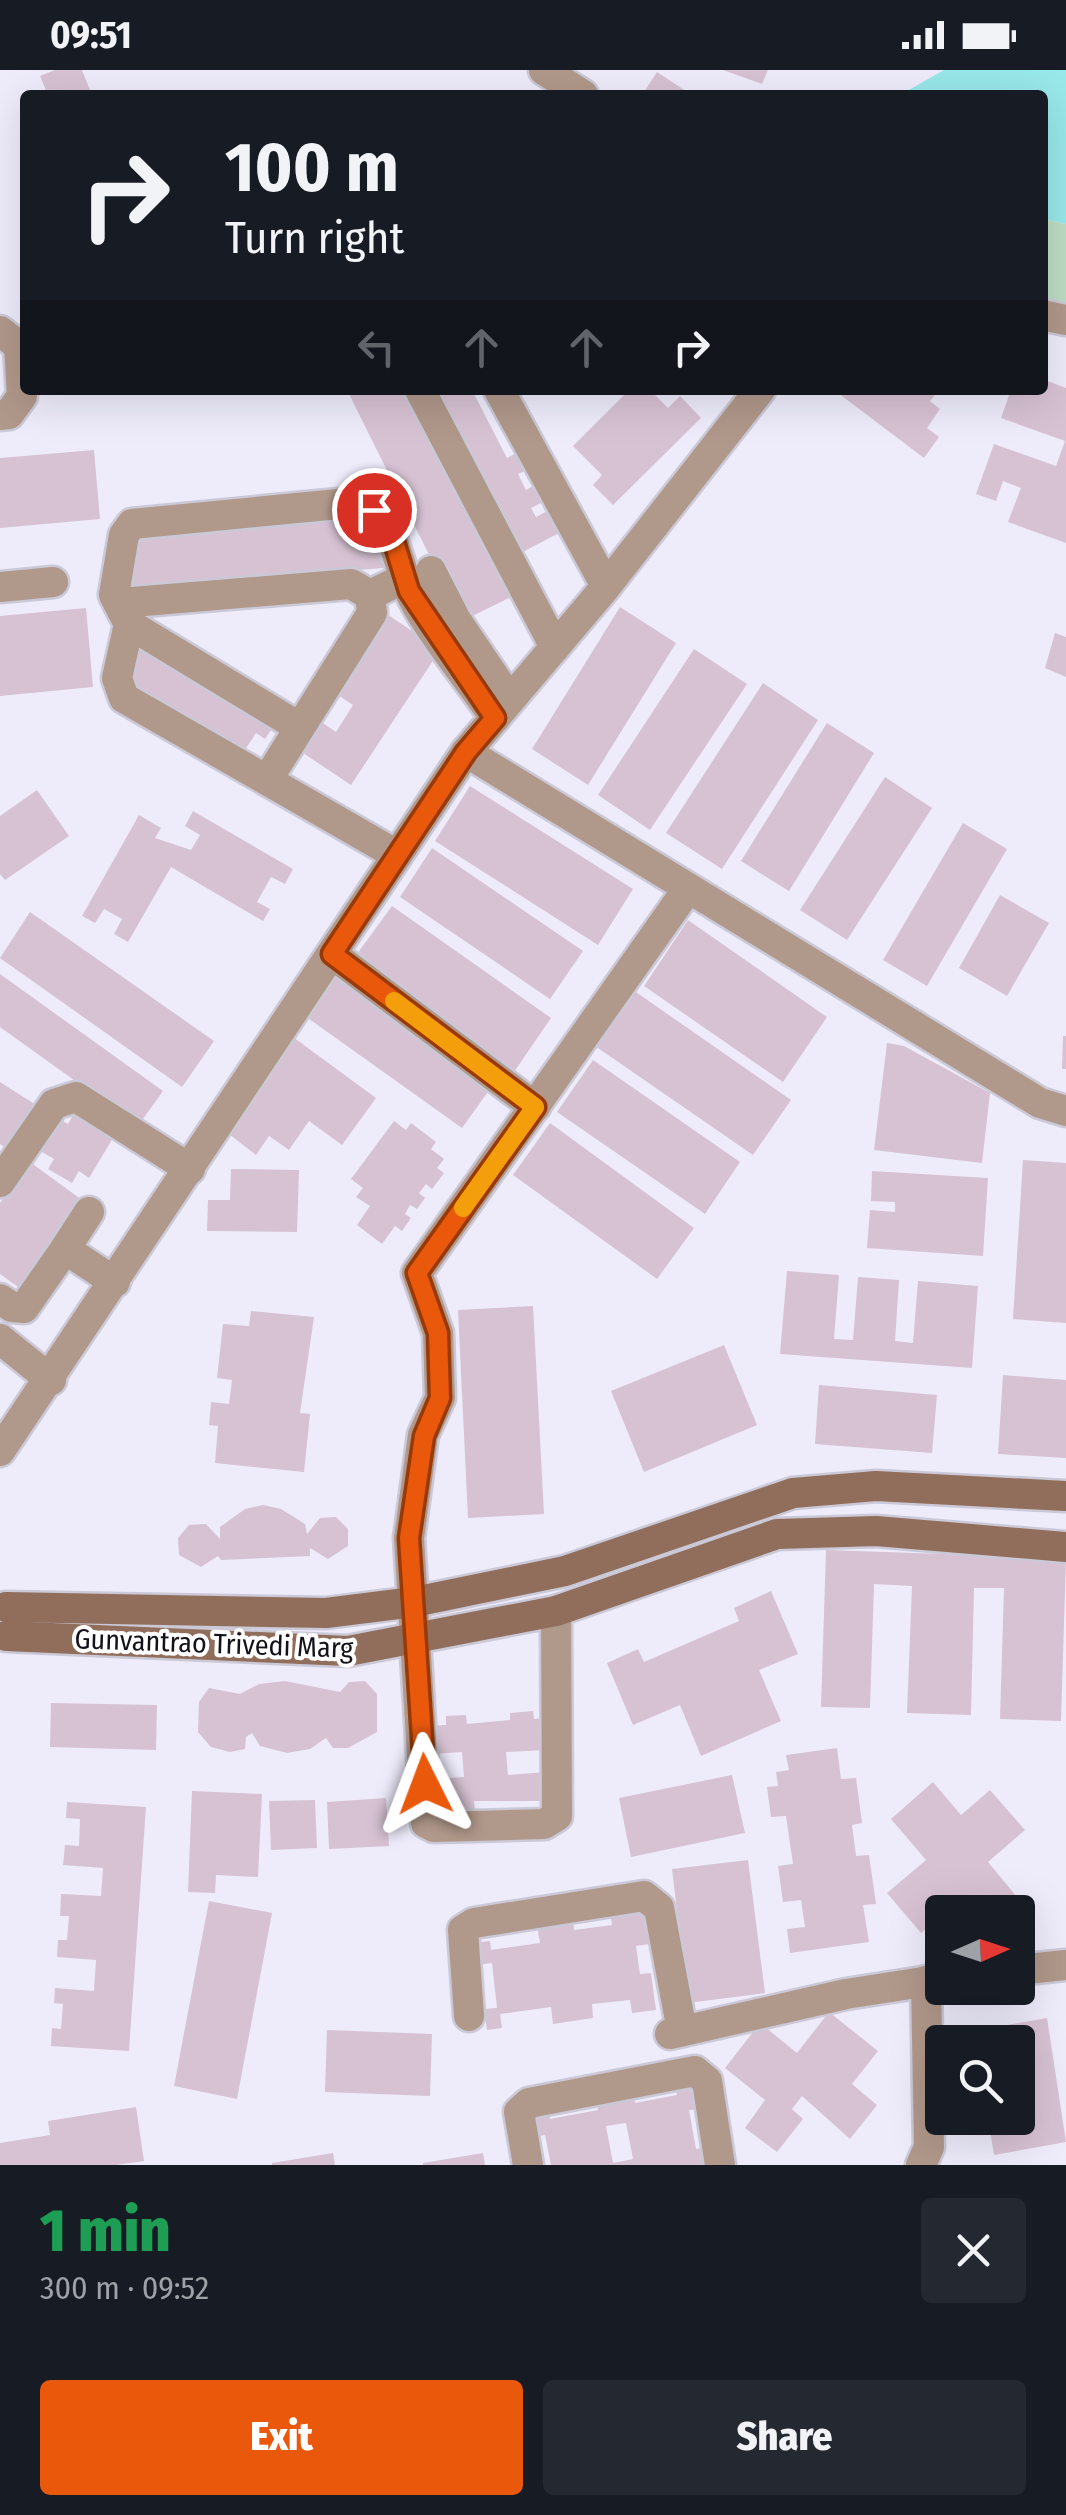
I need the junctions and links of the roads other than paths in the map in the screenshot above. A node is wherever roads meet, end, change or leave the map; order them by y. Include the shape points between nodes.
1 (544, 70) edge
2 (575, 90) edge
3 (0, 330) edge
4 (20, 363) edge
5 (22, 395) edge
6 (423, 395) edge
7 (502, 395) edge
8 (756, 395) edge
9 (0, 415) edge
10 (418, 574) junction
11 (52, 582) dead end
12 (606, 586) junction
13 (0, 587) edge
14 (370, 595) junction
15 (125, 613) junction
16 (555, 647) junction
17 (502, 707) junction
18 (299, 727) junction
19 (466, 752) junction
20 (267, 780) junction
21 (398, 855) junction
22 (687, 890) junction
23 (332, 954) junction
24 (535, 1107) junction
25 (1066, 1111) edge
26 (190, 1169) junction
27 (0, 1182) edge
28 (90, 1212) dead end
29 (64, 1249) junction
30 (115, 1282) junction
31 (0, 1299) edge
32 (0, 1339) edge
33 (51, 1380) junction
34 (0, 1452) edge
35 (1066, 1496) edge
36 (766, 1503) junction
37 (776, 1534) junction
38 (1066, 1547) edge
39 (604, 1558) junction
40 (614, 1590) junction
41 (414, 1602) junction
42 (556, 1611) junction
43 (3, 1621) edge
44 (418, 1637) junction
45 (1066, 1965) edge
46 (1035, 1968) edge
47 (925, 1981) edge
48 (933, 2005) edge
49 (470, 2016) dead end
50 (528, 2165) edge
51 (720, 2165) edge
52 (922, 2165) edge

1 - 2 street
3 - 4 street via 19,346
5 - 9 street
6 - 16 street
7 - 12 street
8 - 12 street
10 - 14 street
10 - 15 street via 374,510 360,502 132,524 124,535 114,595
10 - 17 street via 409,591
11 - 13 street
12 - 16 street
14 - 15 street via 351,584
14 - 18 street via 372,613
15 - 18 street
15 - 20 street via 117,678 124,698
16 - 17 street
17 - 19 street
18 - 20 street
19 - 21 street
19 - 22 street
20 - 21 street
21 - 23 street
22 - 24 street
22 - 25 street via 1040,1103
23 - 24 street
23 - 26 street
24 - 41 street via 417,1273 438,1333 440,1398 424,1436 409,1538
26 - 27 street via 76,1097 54,1104
26 - 30 street
28 - 29 street
29 - 30 street
29 - 31 street via 24,1308
30 - 33 street
32 - 33 street
33 - 34 street
35 - 36 street via 876,1486 793,1493
36 - 37 street
36 - 39 street
37 - 38 street, Gunvantrao Trivedi Marg via 876,1532
37 - 40 street, Gunvantrao Trivedi Marg
39 - 40 street
39 - 41 street via 566,1572
40 - 42 street, Gunvantrao Trivedi Marg
41 - 43 street via 326,1613
41 - 44 street
42 - 44 street, Gunvantrao Trivedi Marg
42 - 44 street via 556,1816 544,1824 426,1823
43 - 44 street, Gunvantrao Trivedi Marg via 348,1651
45 - 46 street
47 - 49 street via 676,2033 659,1908 644,1896 463,1930
48 - 52 street via 929,2147
50 - 51 street via 519,2112 529,2103 696,2071 706,2081

